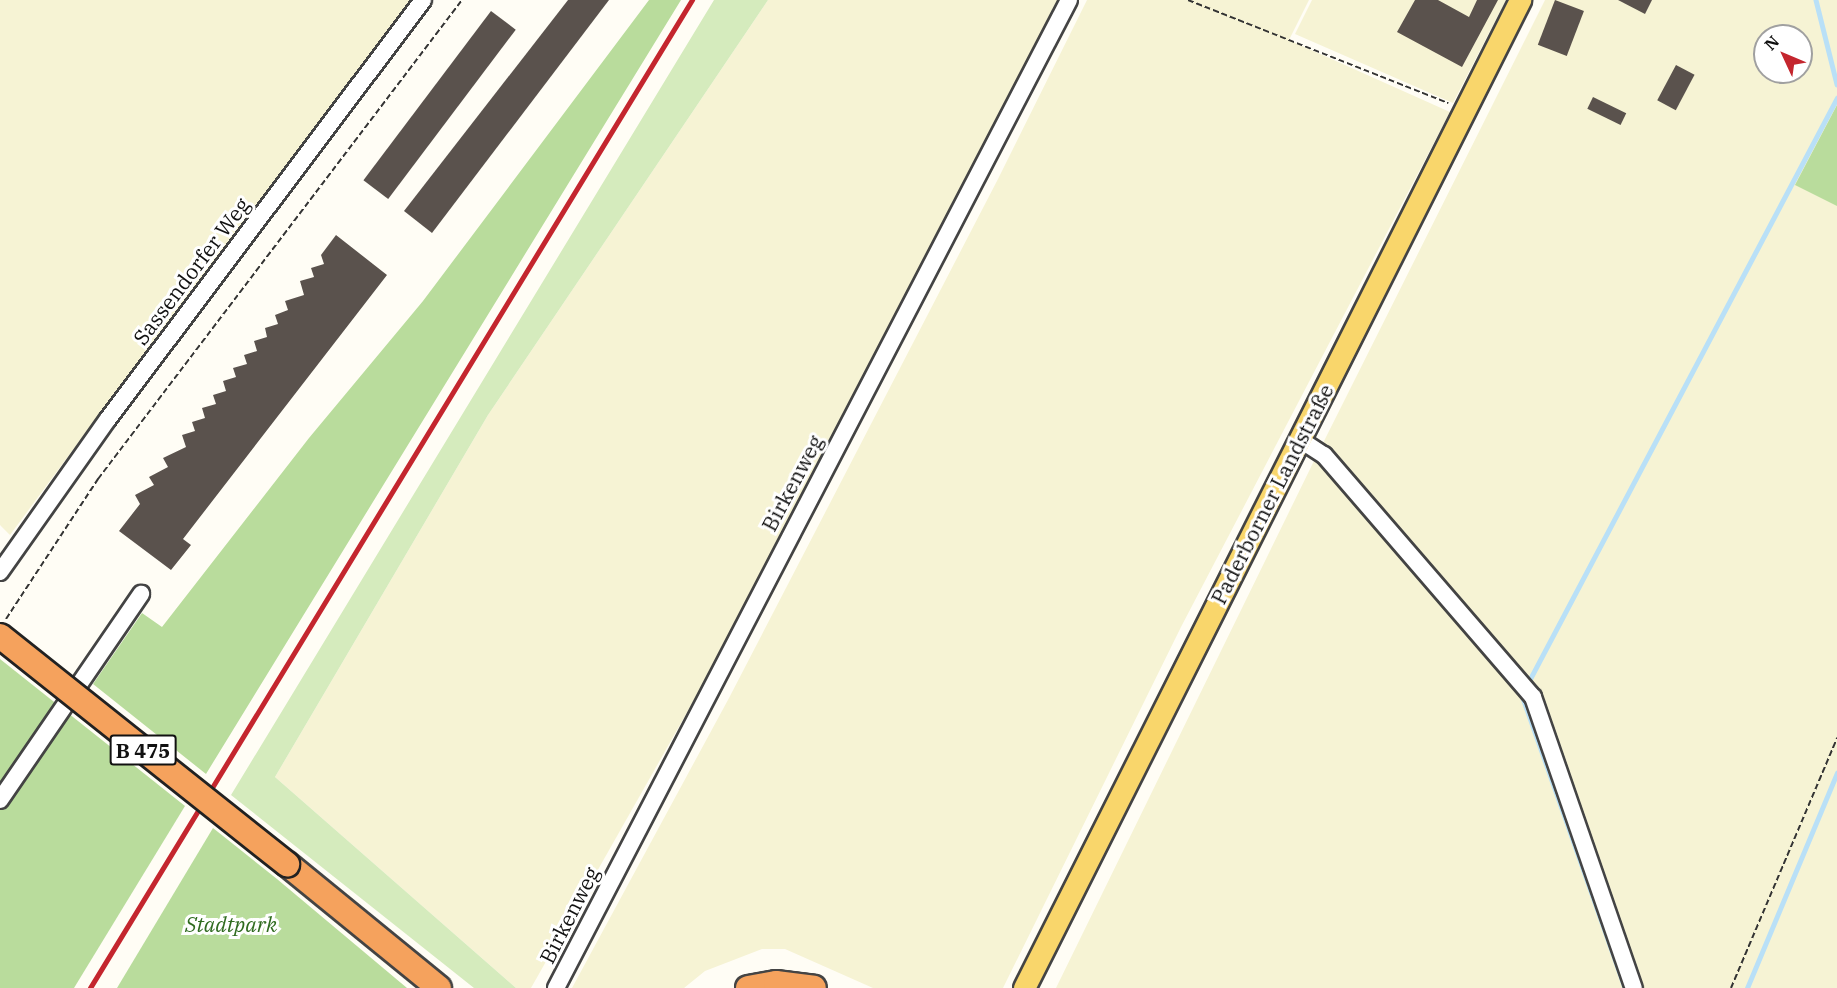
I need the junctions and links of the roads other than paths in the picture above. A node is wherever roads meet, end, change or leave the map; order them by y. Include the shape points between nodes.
1 (1069, 0) edge
2 (1520, 0) edge
3 (423, 1) edge
4 (1299, 439) junction
5 (0, 572) edge
6 (141, 594) dead end
7 (3, 628) edge
8 (0, 800) edge
9 (439, 988) edge
10 (556, 988) edge
11 (748, 988) edge
12 (814, 988) edge
13 (1024, 988) edge
14 (1634, 988) edge

1 - 10 street, Birkenweg
2 - 4 main road, Paderborner Landstraße
3 - 5 street, Sassendorfer Weg via 115,410
4 - 13 main road, Paderborner Landstraße
4 - 14 street via 1324,454 1533,697
6 - 8 street
7 - 9 highway, B 475, bridge
11 - 12 highway via 776,983

